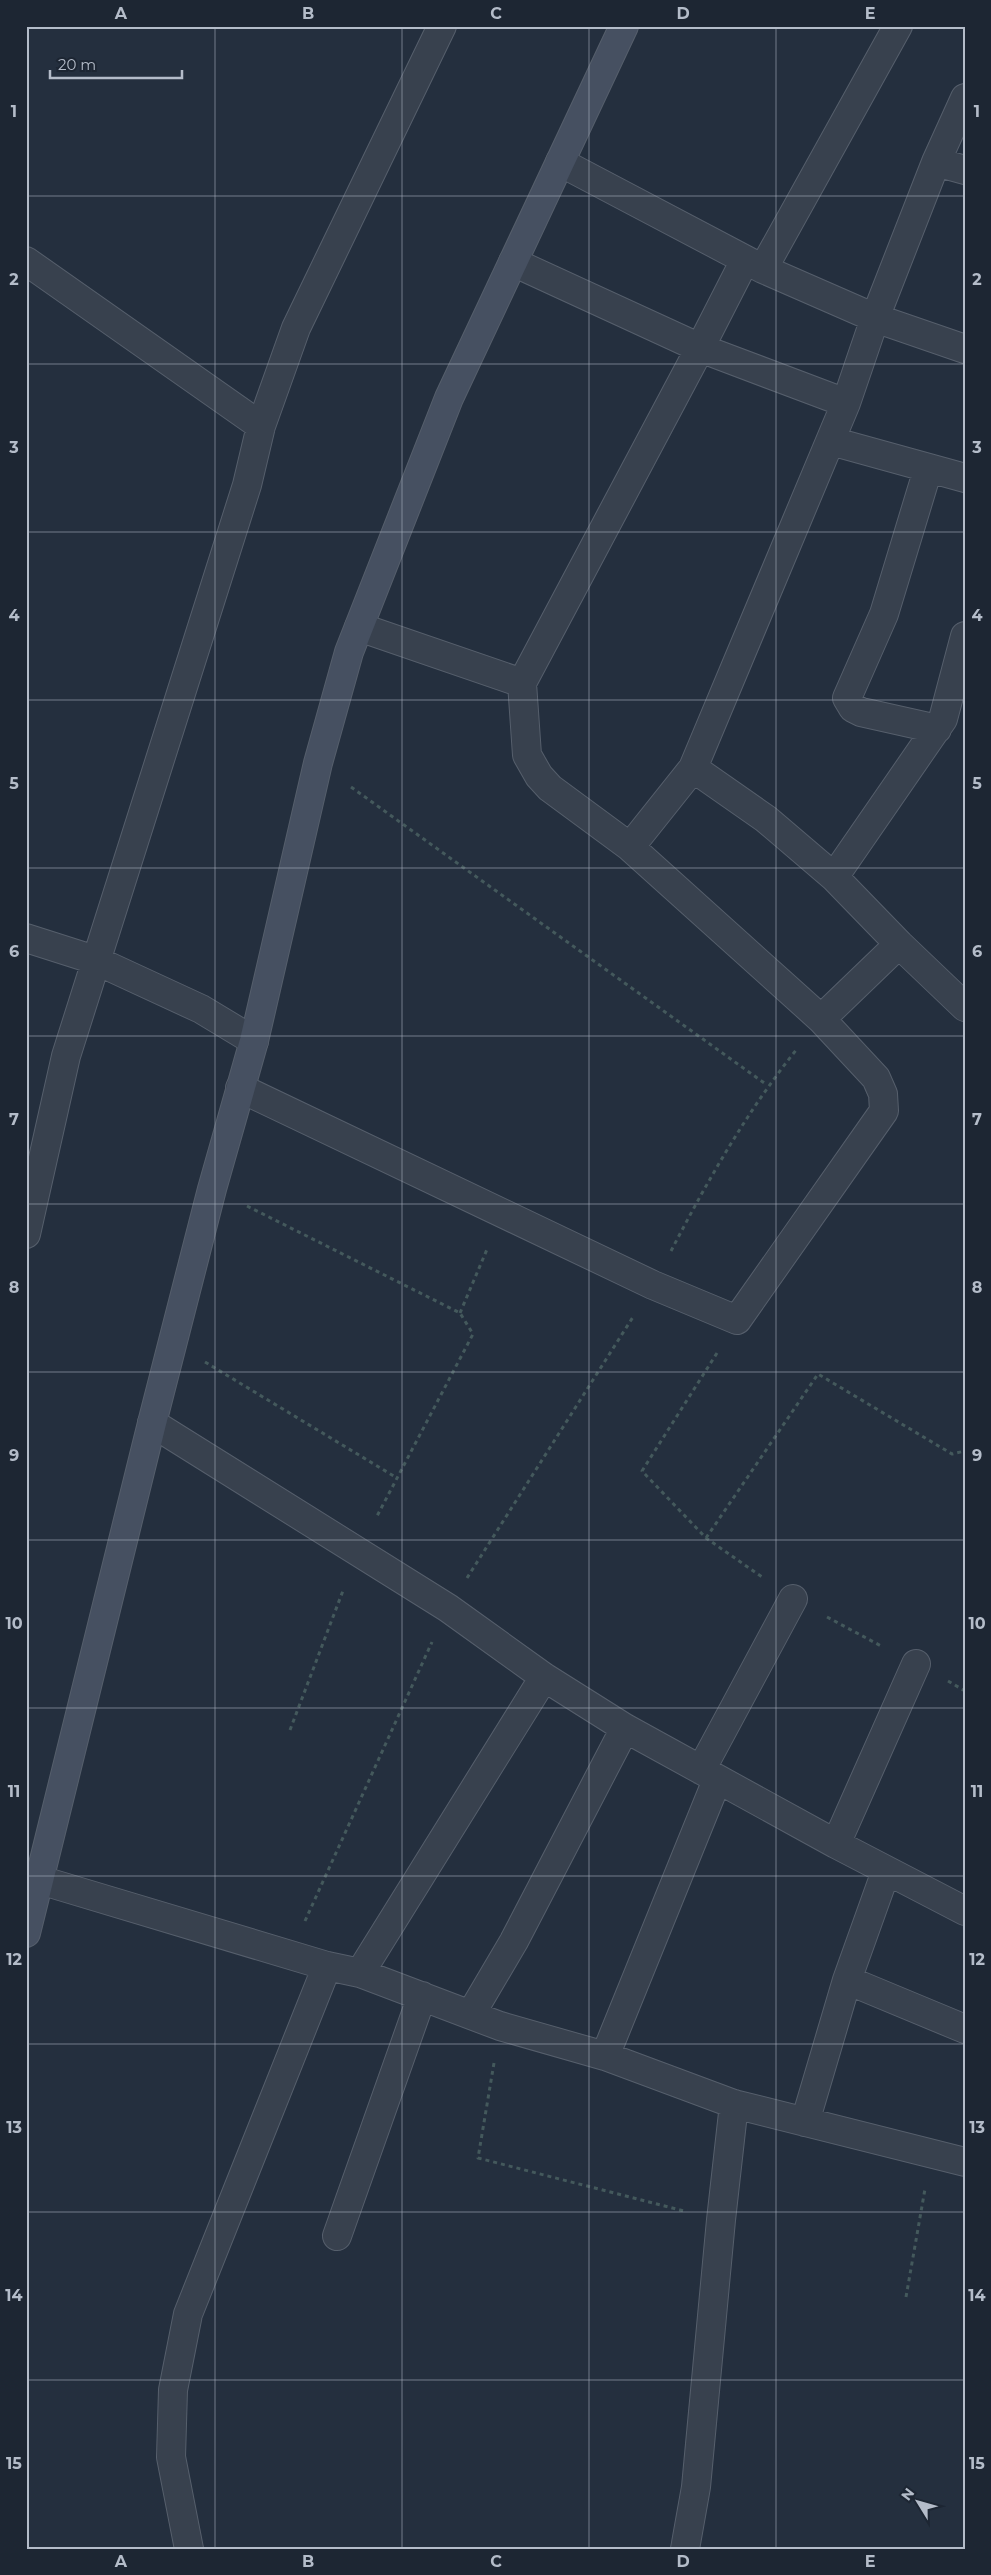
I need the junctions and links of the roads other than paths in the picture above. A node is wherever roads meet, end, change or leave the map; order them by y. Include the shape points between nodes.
1 (442, 26) edge
2 (624, 26) edge
3 (898, 26) edge
4 (965, 98) edge
5 (560, 162) junction
6 (936, 162) junction
7 (965, 170) edge
8 (26, 261) edge
9 (513, 262) junction
10 (754, 264) junction
11 (875, 318) junction
12 (700, 348) junction
13 (965, 349) edge
14 (846, 403) junction
15 (261, 426) junction
16 (830, 441) junction
17 (928, 469) junction
18 (965, 478) edge
19 (359, 627) junction
20 (965, 636) edge
21 (522, 683) junction
22 (948, 724) edge
23 (694, 768) junction
24 (630, 847) junction
25 (834, 877) junction
26 (26, 938) edge
27 (899, 944) junction
28 (95, 960) junction
29 (965, 1007) edge
30 (821, 1019) junction
31 (254, 1041) junction
32 (240, 1088) junction
33 (26, 1234) edge
34 (152, 1423) junction
35 (793, 1599) road end
36 (916, 1664) road end
37 (544, 1677) junction
38 (625, 1728) junction
39 (709, 1775) junction
40 (836, 1844) junction
41 (886, 1871) junction
42 (40, 1880) junction
43 (965, 1911) edge
44 (26, 1933) edge
45 (327, 1966) junction
46 (360, 1973) junction
47 (847, 1980) junction
48 (422, 1996) junction
49 (470, 2014) junction
50 (965, 2029) edge
51 (605, 2056) junction
52 (734, 2104) junction
53 (805, 2122) junction
54 (965, 2162) edge
55 (337, 2236) dead end
56 (189, 2549) edge
57 (685, 2549) edge

1 - 15 street via 296,328
2 - 5 street
3 - 10 street
4 - 6 street
5 - 9 street
5 - 10 street
6 - 7 street
6 - 11 street
8 - 15 street
9 - 12 street
9 - 19 street via 448,398
10 - 11 street
10 - 12 street
11 - 13 street
11 - 14 street
12 - 14 street
12 - 21 street
14 - 16 street
15 - 28 street via 247,485
16 - 17 street
16 - 23 street
17 - 18 street
17 - 22 street via 884,614 847,698 853,708 861,712
19 - 21 street
19 - 31 street via 318,763
20 - 22 street
21 - 24 street via 527,756 539,776 550,788
22 - 25 street
23 - 24 street
23 - 25 street via 766,819
24 - 30 street
25 - 27 street
26 - 28 street
27 - 29 street
27 - 30 street
28 - 31 street via 200,1009
28 - 33 street via 66,1056
30 - 32 street via 876,1078 883,1094 884,1110 737,1320 653,1286
31 - 32 street
32 - 34 street
34 - 37 street via 448,1608
34 - 42 street
35 - 39 street
36 - 40 street
37 - 38 street
37 - 46 street
38 - 39 street
38 - 49 street via 514,1941
39 - 40 street
39 - 51 street
40 - 41 street
41 - 43 street
41 - 47 street
42 - 44 street
42 - 45 street
45 - 46 street
45 - 56 street via 188,2314 173,2390 171,2457
46 - 48 street
47 - 50 street
47 - 53 street
48 - 49 street
48 - 55 street
49 - 51 street via 500,2026
51 - 52 street
52 - 53 street
52 - 57 street via 696,2488
53 - 54 street

